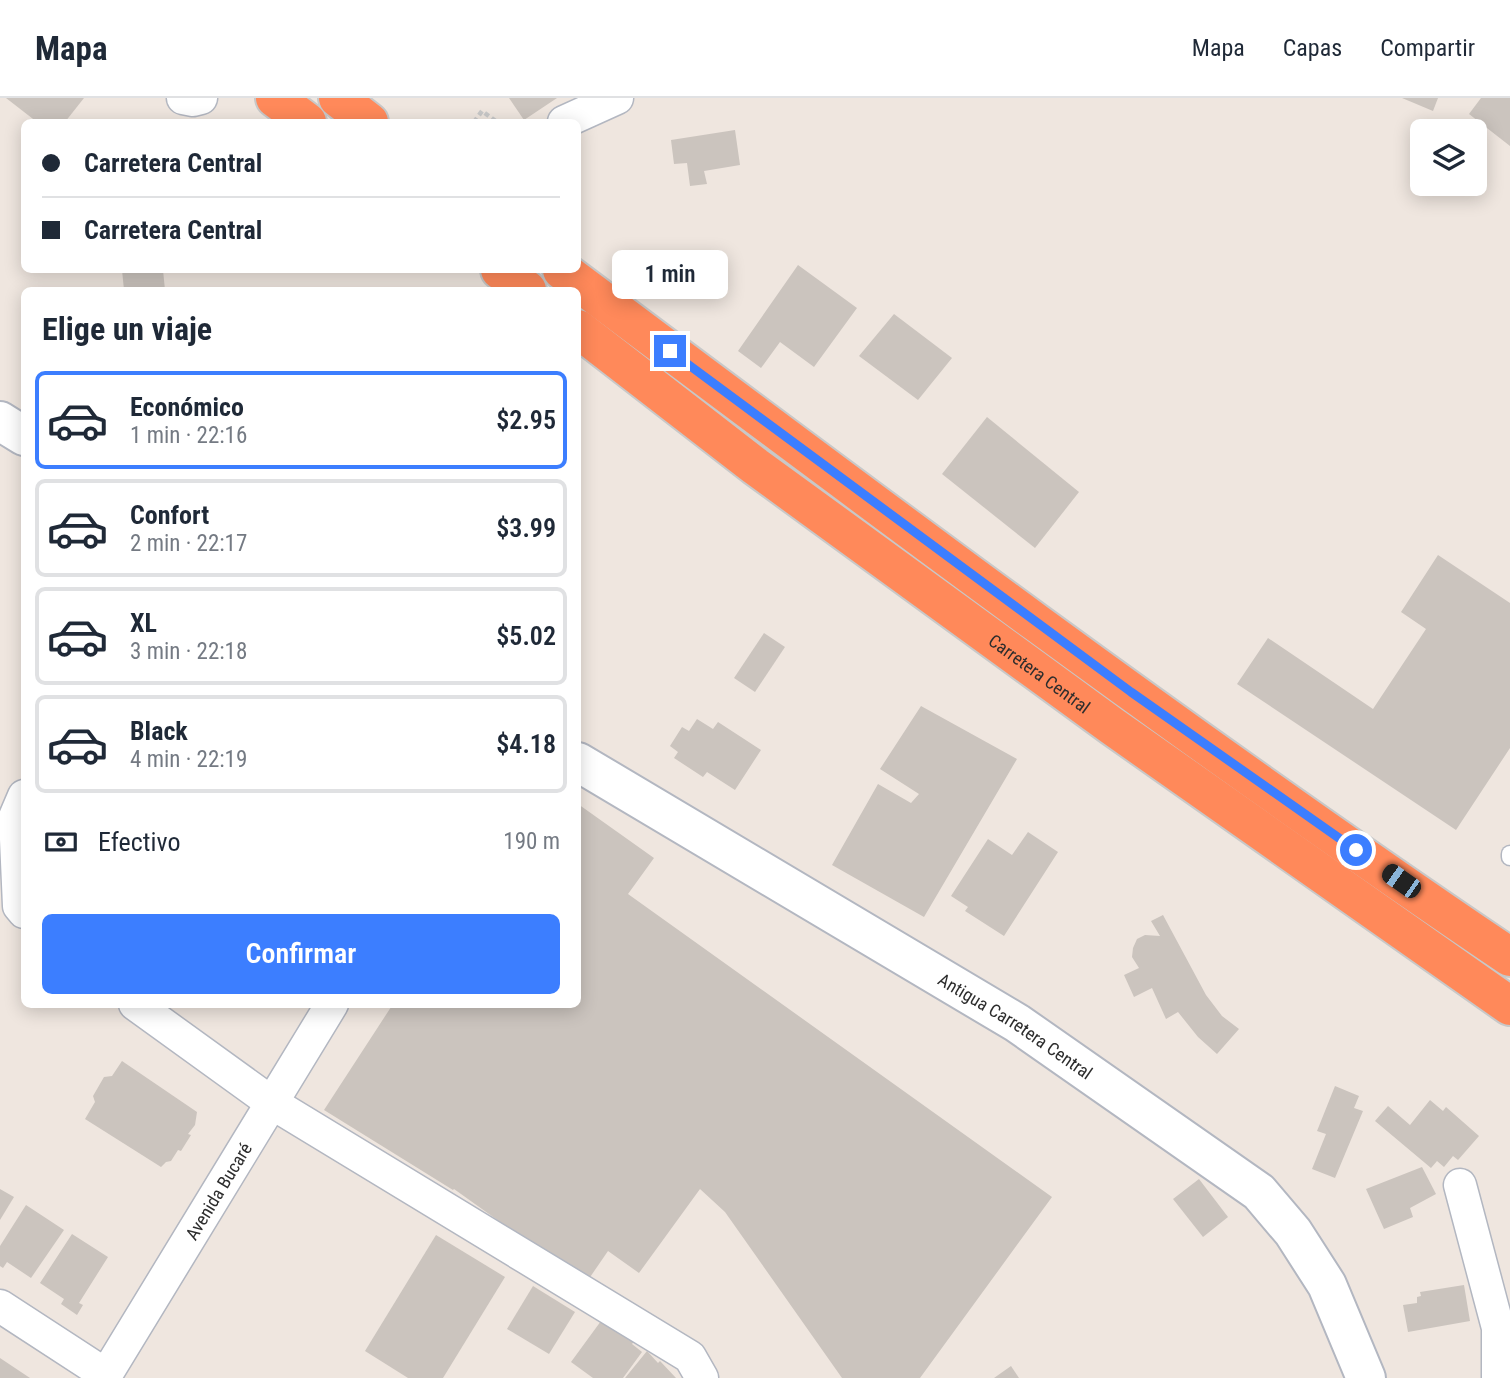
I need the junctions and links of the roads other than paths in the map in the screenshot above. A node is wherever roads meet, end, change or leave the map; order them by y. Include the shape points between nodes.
1 (183, 98) edge
2 (201, 98) edge
3 (275, 98) edge
4 (338, 98) edge
5 (617, 98) edge
6 (303, 119) edge
7 (365, 119) edge
8 (571, 119) edge
9 (504, 273) edge
10 (566, 273) edge
11 (523, 287) edge
12 (581, 331) edge
13 (0, 421) edge
14 (21, 434) edge
15 (581, 764) edge
16 (21, 803) edge
17 (21, 908) edge
18 (1510, 957) edge
19 (1510, 1006) edge
20 (141, 1008) edge
21 (330, 1008) edge
22 (272, 1103) junction
23 (1460, 1185) dead end
24 (0, 1306) edge
25 (105, 1376) edge
26 (702, 1378) edge
27 (1366, 1378) edge
28 (1498, 1378) edge

1 - 2 street
3 - 6 highway
4 - 7 highway
5 - 8 street
9 - 11 highway
10 - 18 highway via 1131,692
12 - 19 highway, Carretera Central via 755,466 1101,718
13 - 14 street
15 - 27 street, Antigua Carretera Central via 1017,1023 1259,1192 1293,1232 1327,1285
16 - 17 street via 15,817
20 - 22 street
21 - 22 street, Avenida Bucaré
22 - 25 street, Avenida Bucaré
22 - 26 street via 690,1357
23 - 28 street via 1498,1328
24 - 25 street

